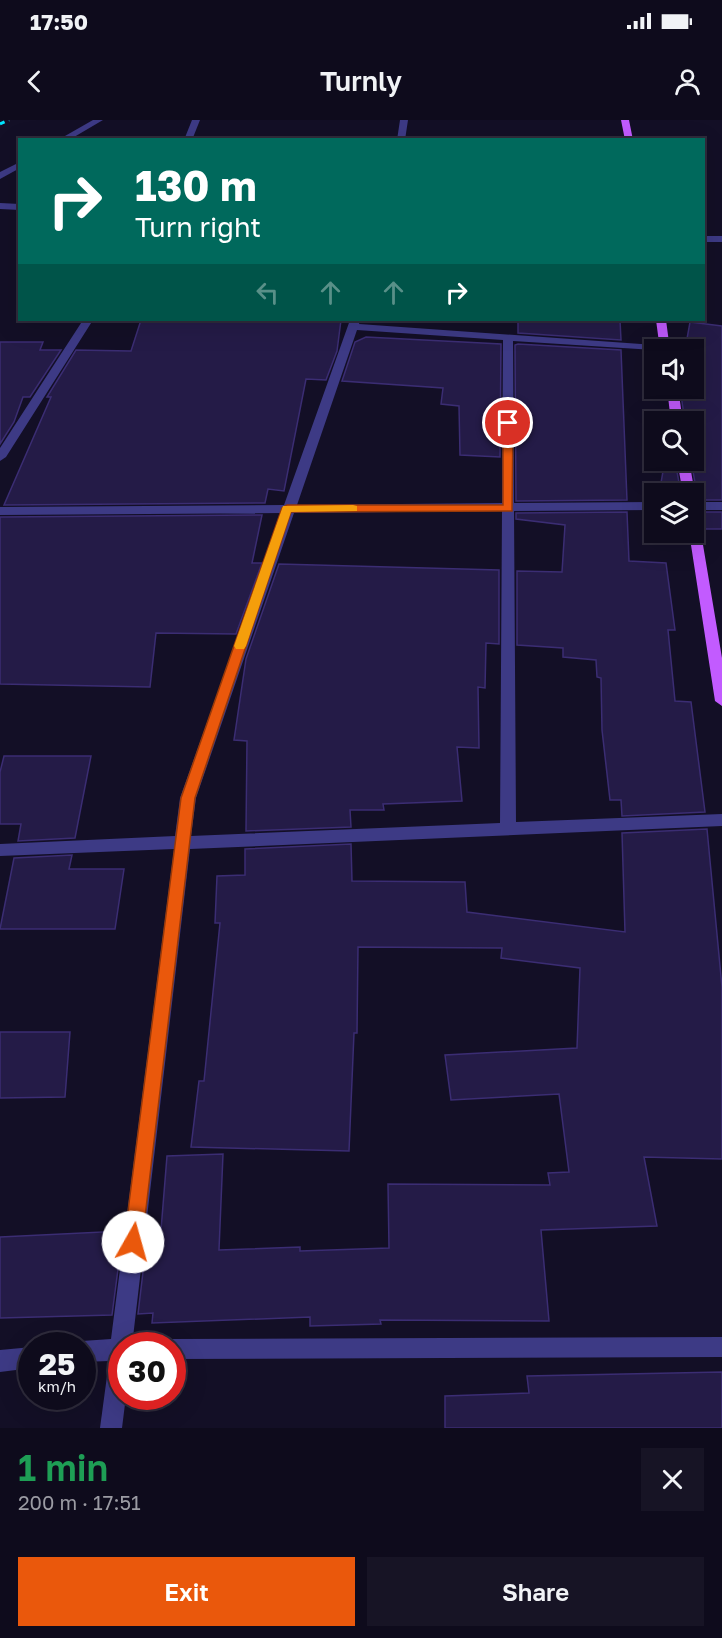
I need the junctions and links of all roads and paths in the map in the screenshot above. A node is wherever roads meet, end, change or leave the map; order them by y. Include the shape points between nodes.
1 (99, 120) edge
2 (196, 120) edge
3 (404, 120) edge
4 (625, 120) edge
5 (66, 138) edge
6 (189, 138) edge
7 (401, 138) edge
8 (629, 138) edge
9 (18, 165) edge
10 (0, 176) edge
11 (0, 206) edge
12 (18, 207) edge
13 (705, 238) edge
14 (722, 239) edge
15 (87, 321) edge
16 (661, 321) edge
17 (353, 323) edge
18 (508, 338) junction
19 (664, 339) edge
20 (644, 348) edge
21 (0, 457) edge
22 (644, 506) edge
23 (704, 506) edge
24 (722, 506) edge
25 (287, 508) junction
26 (508, 508) junction
27 (0, 511) edge
28 (697, 543) edge
29 (722, 701) edge
30 (722, 820) edge
31 (508, 828) junction
32 (183, 841) junction
33 (0, 850) edge
34 (122, 1332) edge
35 (722, 1347) edge
36 (186, 1348) edge
37 (18, 1358) edge
38 (0, 1360) edge
39 (113, 1410) edge
40 (111, 1428) edge

1 - 5 street
2 - 6 street
3 - 7 street
4 - 8 main road
9 - 10 street
11 - 12 street
13 - 14 street
15 - 21 street
16 - 19 main road
17 - 18 street
17 - 25 street
18 - 20 street
18 - 26 street
22 - 26 street
23 - 24 street
25 - 26 street
25 - 27 street
25 - 32 street via 188,798
26 - 31 street
28 - 29 main road
30 - 31 street
31 - 32 street
32 - 33 street
32 - 34 street
35 - 36 street
37 - 38 street
39 - 40 street

